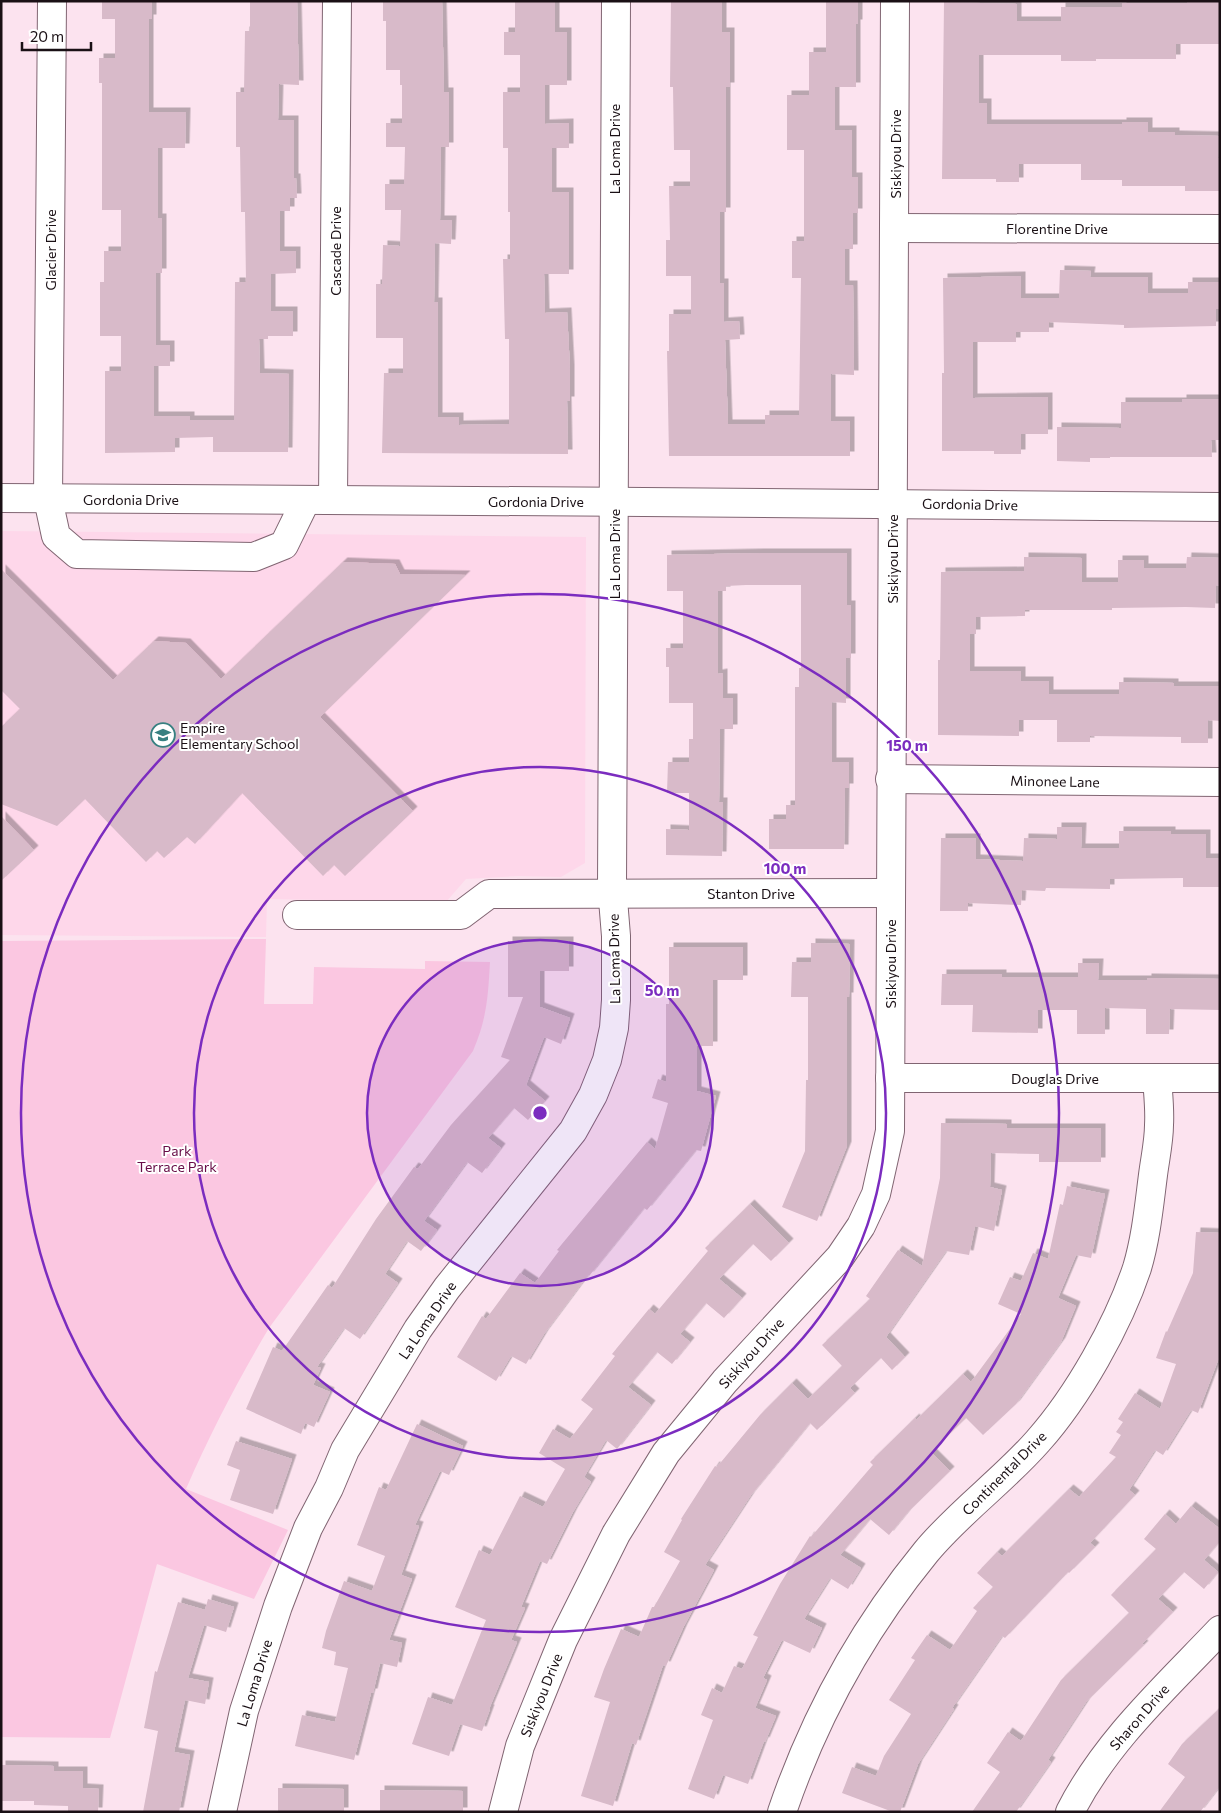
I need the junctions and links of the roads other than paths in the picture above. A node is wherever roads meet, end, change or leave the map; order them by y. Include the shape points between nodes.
1 (52, 1) edge
2 (337, 1) edge
3 (616, 1) edge
4 (895, 1) edge
5 (895, 228) junction
6 (1220, 229) edge
7 (1, 498) edge
8 (48, 499) junction
9 (306, 500) junction
10 (333, 500) junction
11 (614, 502) junction
12 (893, 503) junction
13 (1220, 507) edge
14 (890, 779) junction
15 (1220, 782) edge
16 (612, 892) junction
17 (890, 892) junction
18 (297, 915) dead end
19 (890, 1078) junction
20 (1157, 1078) junction
21 (1220, 1078) edge
22 (1220, 1630) edge
23 (222, 1812) edge
24 (503, 1812) edge
25 (782, 1812) edge
26 (1070, 1812) edge

1 - 8 street, Glacier Drive
2 - 10 street, Cascade Drive
3 - 11 street, La Loma Drive
4 - 5 street, Siskiyou Drive
5 - 6 street, Florentine Drive
5 - 12 street, Siskiyou Drive
7 - 8 street, Gordonia Drive
8 - 9 street, Gordonia Drive
8 - 9 street, Glacier Drive via 56,536 77,554 254,557 284,545
9 - 10 street, Gordonia Drive
10 - 11 street, Gordonia Drive
11 - 12 street, Gordonia Drive
11 - 16 street, La Loma Drive
12 - 13 street, Gordonia Drive
12 - 14 street, Siskiyou Drive
14 - 15 street, Minonee Lane
14 - 17 street, Siskiyou Drive
16 - 17 street, Stanton Drive
16 - 18 street, Stanton Drive via 489,894 461,915
16 - 23 street, La Loma Drive via 616,936 614,1028 607,1060 593,1095 573,1131 418,1329 344,1450 308,1528 278,1606 244,1711
17 - 19 street, Siskiyou Drive
19 - 20 street, Douglas Drive
19 - 24 street, Siskiyou Drive via 890,1131 883,1167 876,1194 861,1226 840,1257 725,1381 666,1453 616,1534 563,1640 520,1746
20 - 21 street, Douglas Drive
20 - 25 street, Continental Drive via 1159,1126 1146,1233 1137,1268 1112,1329 1073,1396 1039,1440 927,1551 874,1623 844,1669 808,1745
22 - 26 street, Sharon Drive via 1127,1728 1094,1772

